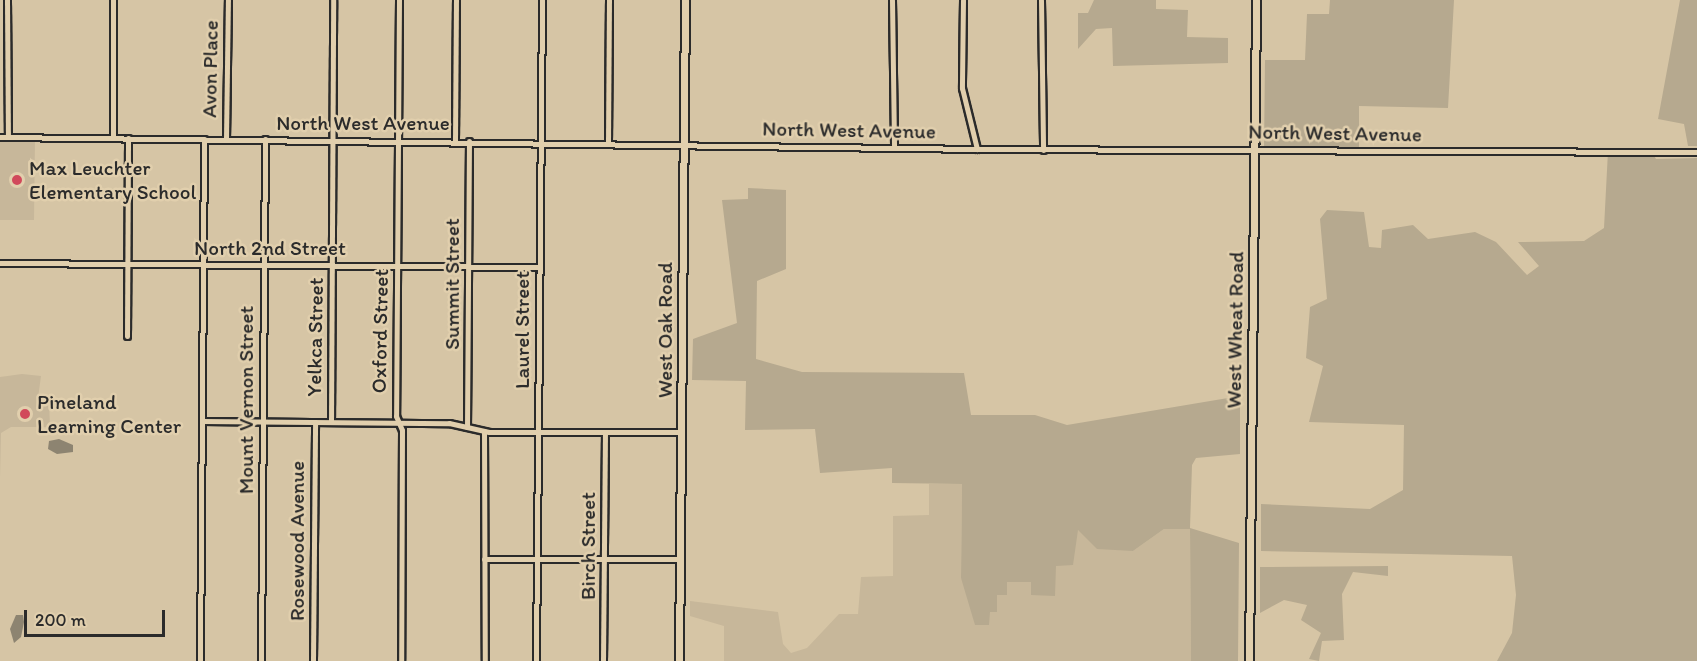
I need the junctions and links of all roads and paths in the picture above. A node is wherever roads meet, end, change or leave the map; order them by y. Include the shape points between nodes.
1 (7, 0) edge
2 (112, 0) edge
3 (228, 0) edge
4 (333, 0) edge
5 (399, 0) edge
6 (456, 0) edge
7 (542, 0) edge
8 (609, 0) edge
9 (685, 0) edge
10 (892, 0) edge
11 (963, 0) edge
12 (1041, 0) edge
13 (1256, 0) edge
14 (0, 137) edge
15 (8, 137) junction
16 (113, 138) junction
17 (128, 138) junction
18 (204, 139) junction
19 (226, 139) junction
20 (265, 139) junction
21 (333, 140) junction
22 (398, 140) junction
23 (455, 141) junction
24 (469, 141) junction
25 (540, 141) junction
26 (608, 142) junction
27 (683, 143) junction
28 (894, 147) junction
29 (1254, 148) junction
30 (977, 149) junction
31 (1043, 150) junction
32 (1697, 152) edge
33 (0, 263) edge
34 (128, 264) junction
35 (203, 264) junction
36 (264, 265) junction
37 (332, 265) junction
38 (397, 266) junction
39 (469, 267) junction
40 (539, 267) junction
41 (127, 336) dead end
42 (202, 421) junction
43 (262, 422) junction
44 (315, 422) junction
45 (331, 422) junction
46 (398, 423) junction
47 (467, 427) junction
48 (484, 431) junction
49 (538, 432) junction
50 (605, 432) junction
51 (681, 432) junction
52 (483, 559) junction
53 (538, 559) junction
54 (604, 559) junction
55 (680, 559) junction
56 (200, 661) edge
57 (261, 661) edge
58 (313, 661) edge
59 (400, 661) edge
60 (485, 661) edge
61 (536, 661) edge
62 (603, 661) edge
63 (679, 661) edge
64 (1249, 661) edge

1 - 15 street
2 - 16 street
3 - 19 street, Avon Place
4 - 21 street, Yelkca Street
5 - 22 street, Oxford Street
6 - 23 street
7 - 25 street, Laurel Street
8 - 26 street
9 - 27 street, West Oak Road
10 - 28 street
11 - 30 street via 962,88
12 - 31 street
13 - 29 street, West Wheat Road
14 - 15 street, North West Avenue
15 - 16 street, North West Avenue
16 - 17 street, North West Avenue
17 - 18 street, North West Avenue
17 - 34 street
18 - 19 street, North West Avenue
18 - 35 street
19 - 20 street, North West Avenue
20 - 21 street, North West Avenue
20 - 36 street, Mount Vernon Street
21 - 22 street, North West Avenue
21 - 37 street, Yelkca Street
22 - 23 street, North West Avenue
22 - 38 street, Oxford Street
23 - 24 street, North West Avenue
24 - 25 street, North West Avenue
24 - 39 street, Summit Street
25 - 26 street, North West Avenue
25 - 40 street, Laurel Street
26 - 27 street, North West Avenue
27 - 28 street, North West Avenue
27 - 51 street, West Oak Road
28 - 30 street, North West Avenue
29 - 31 street, North West Avenue
29 - 32 street, North West Avenue
29 - 64 street, West Wheat Road
30 - 31 street, North West Avenue
33 - 34 street, North 2nd Street
34 - 35 street, North 2nd Street
34 - 41 street
35 - 36 street, North 2nd Street
35 - 42 street
36 - 37 street, North 2nd Street
36 - 43 street, Mount Vernon Street
37 - 38 street, North 2nd Street
37 - 45 street, Yelkca Street
38 - 39 street, North 2nd Street
38 - 46 street, Oxford Street
39 - 40 street, North 2nd Street
39 - 47 street, Summit Street
40 - 49 street, Laurel Street
42 - 43 street
42 - 56 street
43 - 44 street
43 - 57 street, Mount Vernon Street
44 - 45 street
44 - 58 street, Rosewood Avenue
45 - 46 street
46 - 47 street
46 - 59 street, Oxford Street via 402,448
47 - 48 street
48 - 49 street
48 - 52 street
49 - 50 street
49 - 53 street, Laurel Street
50 - 51 street
50 - 54 street, Birch Street
51 - 55 street, West Oak Road
52 - 53 street
52 - 60 street
53 - 54 street
53 - 61 street, Laurel Street
54 - 55 street
54 - 62 street, Birch Street
55 - 63 street, West Oak Road

